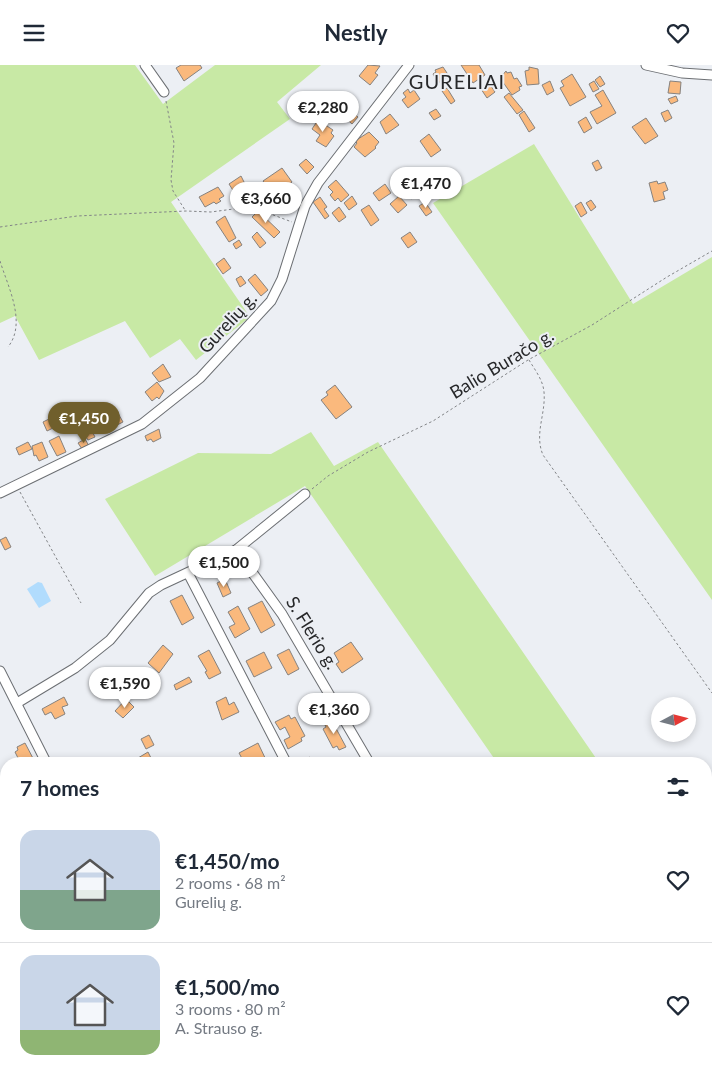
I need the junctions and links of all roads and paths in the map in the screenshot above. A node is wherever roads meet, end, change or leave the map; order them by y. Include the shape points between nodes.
1 (145, 65) edge
2 (409, 65) edge
3 (646, 65) edge
4 (712, 75) edge
5 (164, 92) joint
6 (186, 211) junction
7 (299, 225) junction
8 (0, 227) edge
9 (712, 251) edge
10 (0, 261) edge
11 (8, 347) dead end
12 (528, 360) junction
13 (16, 485) junction
14 (0, 493) edge
15 (304, 494) joint
16 (236, 550) junction
17 (188, 573) junction
18 (81, 603) dead end
19 (0, 671) edge
20 (712, 693) edge
21 (17, 703) junction
22 (44, 757) edge
23 (283, 757) edge
24 (366, 757) edge

1 - 5 street
2 - 7 street, Gurelių g. via 318,183
3 - 4 street via 682,73
5 - 6 path via 174,143 173,191
6 - 7 path via 252,209
6 - 8 path via 77,217
7 - 13 street, Gurelių g. via 282,279 271,301 200,377 142,424
9 - 12 path, Balio Buračo g. via 592,325
10 - 11 path via 16,323 15,334
12 - 15 path, Balio Buračo g. via 433,421 368,452
12 - 20 path via 542,382 544,393 539,434 543,455
13 - 14 street, Gurelių g.
13 - 18 path
15 - 16 street
16 - 17 street
16 - 24 street, S. Flerio g. via 282,614
17 - 21 street via 149,593 110,640 75,667
17 - 23 street
19 - 21 street
21 - 22 street

